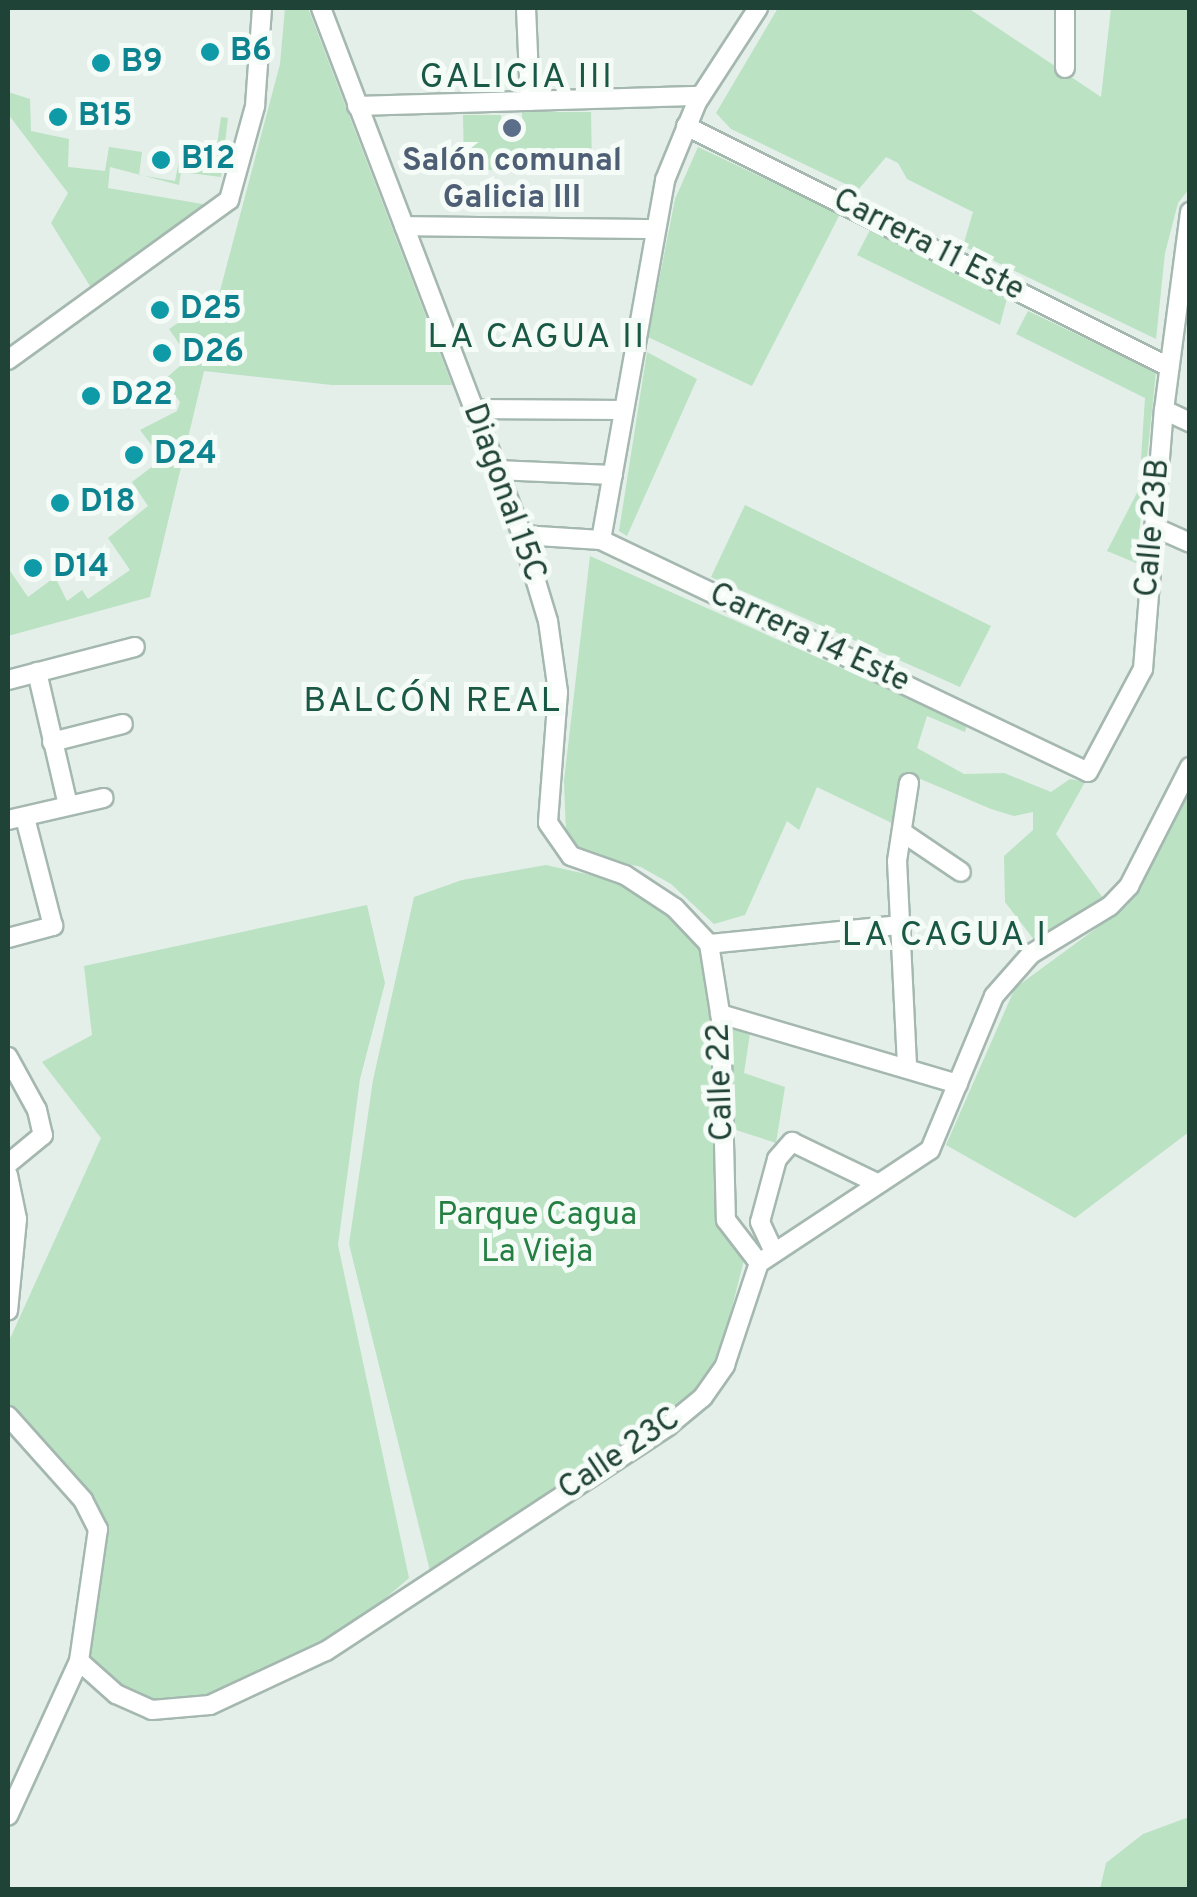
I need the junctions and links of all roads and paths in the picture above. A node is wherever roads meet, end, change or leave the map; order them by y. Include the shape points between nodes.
1 (262, 8) edge
2 (321, 8) edge
3 (526, 8) edge
4 (758, 8) edge
5 (1066, 8) edge
6 (1065, 68) dead end
7 (701, 96) junction
8 (530, 101) junction
9 (357, 106) junction
10 (686, 126) junction
11 (1190, 212) edge
12 (404, 226) junction
13 (656, 229) junction
14 (1186, 253) edge
15 (1183, 298) edge
16 (8, 360) edge
17 (1169, 368) junction
18 (473, 410) junction
19 (623, 410) junction
20 (1164, 410) junction
21 (1190, 422) edge
22 (496, 470) junction
23 (614, 474) junction
24 (1154, 527) junction
25 (522, 536) junction
26 (600, 540) junction
27 (1190, 544) edge
28 (135, 647) dead end
29 (37, 672) junction
30 (8, 680) edge
31 (124, 724) dead end
32 (52, 742) junction
33 (1190, 768) edge
34 (1088, 772) joint
35 (909, 782) dead end
36 (103, 798) dead end
37 (68, 806) junction
38 (13, 815) edge
39 (902, 832) junction
40 (961, 872) dead end
41 (899, 925) junction
42 (8, 938) edge
43 (709, 944) junction
44 (720, 1014) junction
45 (8, 1057) edge
46 (907, 1065) junction
47 (958, 1084) junction
48 (8, 1164) edge
49 (8, 1176) edge
50 (877, 1184) junction
51 (767, 1258) junction
52 (8, 1310) edge
53 (8, 1416) edge
54 (80, 1661) junction
55 (8, 1816) edge

1 - 16 street via 255,106 229,200
2 - 9 street, Diagonal 15C
3 - 8 street
4 - 7 street
5 - 6 street
7 - 8 street
7 - 10 street
8 - 9 street
9 - 12 street, Diagonal 15C
10 - 13 street via 666,176
10 - 17 street, Carrera 11 Este
11 - 14 street, Calle 23B
12 - 13 street
12 - 18 street, Diagonal 15C
13 - 19 street
14 - 15 street, Calle 23B
15 - 17 street, Calle 23B
17 - 20 street, Calle 23B
18 - 19 street
18 - 22 street, Diagonal 15C
19 - 23 street
20 - 21 street
20 - 24 street, Calle 23B
22 - 23 street
22 - 25 street, Diagonal 15C
23 - 26 street
24 - 27 street
24 - 34 street, Calle 23B via 1143,669
25 - 26 street, Carrera 14 Este
25 - 43 street, Diagonal 15C via 548,621 558,692 548,822 571,856 625,874 675,908
26 - 34 street, Carrera 14 Este
28 - 29 street
29 - 30 street
29 - 32 street
31 - 32 street
32 - 37 street
33 - 47 street via 1128,886 1008,978
35 - 39 street
36 - 37 street
37 - 38 street
38 - 42 street via 53,926
39 - 40 street
39 - 41 street
41 - 43 street
41 - 46 street
43 - 44 street, Calle 22
44 - 46 street
44 - 51 street, Calle 22 via 726,1220
45 - 48 street via 37,1110 42,1134
46 - 47 street
47 - 50 street via 930,1150
49 - 52 street via 18,1219
50 - 51 street
50 - 51 street via 792,1142 777,1159 762,1231
51 - 54 street, Calle 23C via 725,1366 704,1397 326,1650 210,1705 152,1710 116,1694
53 - 54 street via 83,1500 98,1530
54 - 55 street

